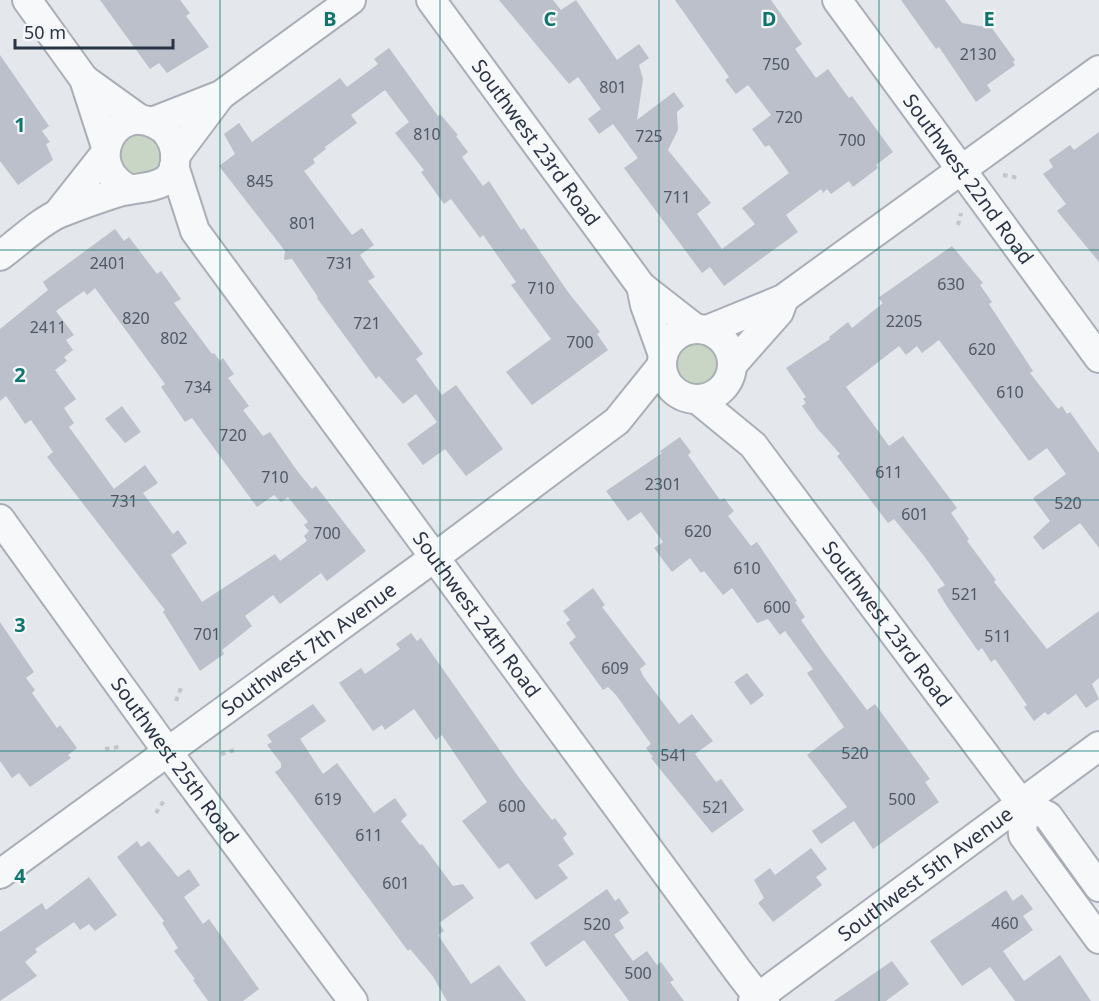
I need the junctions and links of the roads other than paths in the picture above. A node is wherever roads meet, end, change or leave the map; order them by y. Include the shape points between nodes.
1 (27, 0) edge
2 (351, 0) edge
3 (431, 0) edge
4 (837, 0) edge
5 (1099, 70) edge
6 (84, 79) junction
7 (221, 95) junction
8 (146, 121) junction
9 (105, 151) junction
10 (174, 161) junction
11 (962, 170) junction
12 (135, 190) junction
13 (58, 214) junction
14 (195, 231) junction
15 (0, 256) edge
16 (641, 286) junction
17 (783, 299) junction
18 (701, 329) junction
19 (1099, 358) edge
20 (662, 360) junction
21 (732, 369) junction
22 (691, 398) junction
23 (617, 421) junction
24 (753, 445) junction
25 (0, 519) edge
26 (435, 557) junction
27 (1099, 746) edge
28 (167, 751) junction
29 (1021, 803) junction
30 (0, 874) edge
31 (1099, 887) edge
32 (1099, 939) edge
33 (758, 1000) edge
34 (352, 1001) edge

1 - 6 street
2 - 7 street
3 - 16 street, Southwest 23rd Road
4 - 11 street, Southwest 22nd Road
5 - 11 street
6 - 8 street
6 - 9 street
7 - 8 street
7 - 10 street
8 - 9 street via 132,121 115,130
8 - 10 street via 169,135
9 - 12 street via 111,176
9 - 13 street
10 - 12 street via 161,183
10 - 14 street, Southwest 24th Road
11 - 17 street
11 - 19 street, Southwest 22nd Road
12 - 13 street
12 - 14 street, Southwest 24th Road
13 - 15 street
14 - 26 street, Southwest 24th Road
16 - 18 street, Southwest 23rd Road
16 - 20 street, Southwest 23rd Road
17 - 18 street
17 - 21 street via 779,312
18 - 20 street via 687,330 672,339
18 - 21 street via 726,342
20 - 22 street via 668,385
20 - 23 street, Southwest 7th Avenue
21 - 22 street via 719,393
21 - 24 street, Southwest 23rd Road
22 - 23 street, Southwest 7th Avenue
22 - 24 street, Southwest 23rd Road
23 - 26 street, Southwest 7th Avenue
24 - 29 street, Southwest 23rd Road
25 - 28 street, Southwest 25th Road
26 - 28 street, Southwest 7th Avenue
26 - 33 street, Southwest 24th Road
27 - 29 street, Southwest 5th Avenue
28 - 30 street, Southwest 7th Avenue
28 - 34 street, Southwest 25th Road
29 - 31 street, Southwest 23rd Road via 1048,816
29 - 32 street via 1023,835
29 - 33 street, Southwest 5th Avenue

